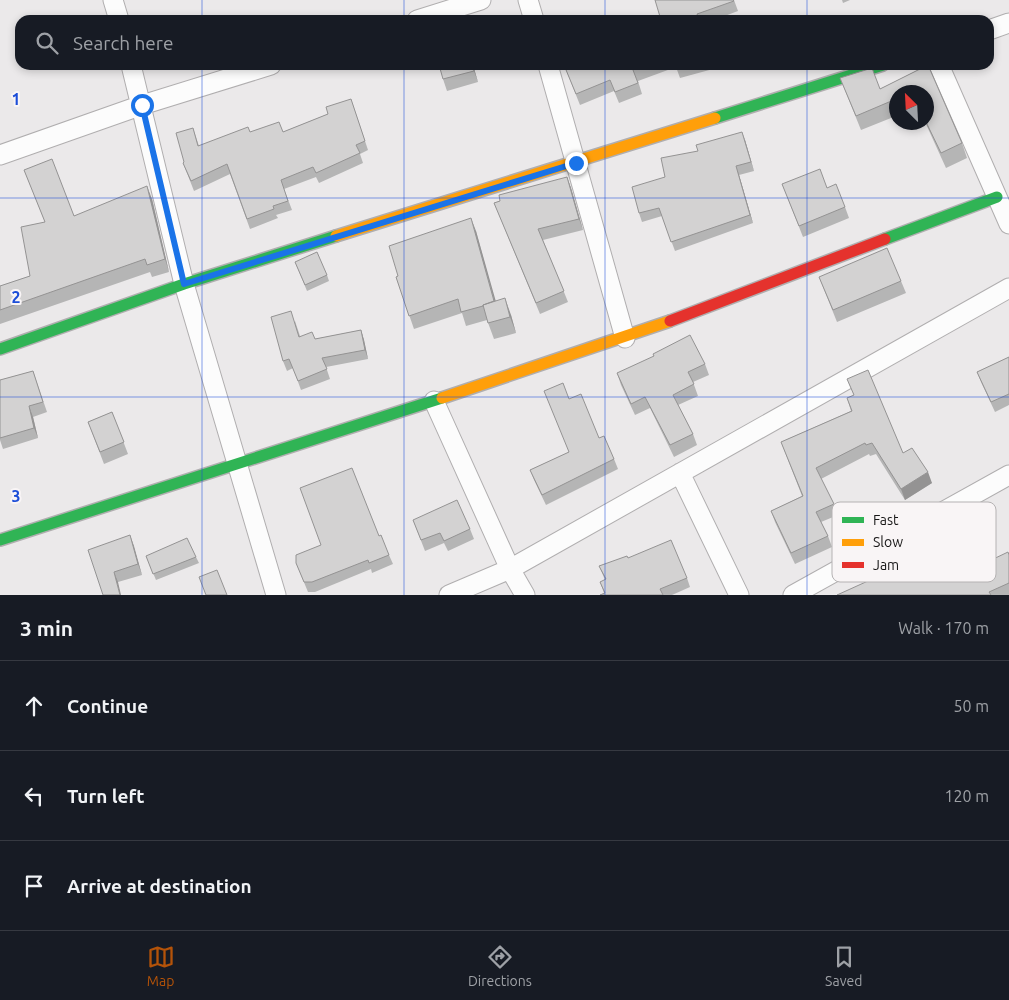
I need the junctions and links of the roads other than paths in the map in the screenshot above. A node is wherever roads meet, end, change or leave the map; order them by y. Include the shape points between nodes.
1 (113, 0) edge
2 (481, 0) edge
3 (528, 0) edge
4 (118, 15) edge
5 (432, 15) edge
6 (532, 15) edge
7 (1009, 23) edge
8 (994, 28) edge
9 (132, 70) edge
10 (255, 70) edge
11 (549, 70) edge
12 (867, 70) edge
13 (941, 70) edge
14 (142, 105) junction
15 (0, 155) edge
16 (576, 163) junction
17 (997, 197) junction
18 (1009, 224) edge
19 (184, 284) junction
20 (1009, 288) edge
21 (625, 338) junction
22 (0, 349) edge
23 (434, 401) junction
24 (239, 464) junction
25 (680, 473) junction
26 (1009, 475) edge
27 (961, 502) edge
28 (0, 540) edge
29 (510, 569) junction
30 (832, 574) edge
31 (276, 595) edge
32 (449, 595) edge
33 (525, 595) edge
34 (739, 595) edge
35 (794, 595) edge

1 - 4 street
2 - 5 street
3 - 6 street
7 - 8 street
9 - 14 street
10 - 14 street
11 - 16 street
12 - 16 street
13 - 17 street
14 - 15 street
14 - 19 street
16 - 19 street
16 - 21 street
17 - 18 street
17 - 21 street
19 - 22 street
19 - 24 street
20 - 25 street
21 - 23 street
23 - 24 street
23 - 29 street
24 - 28 street
24 - 31 street
25 - 29 street
25 - 34 street
26 - 27 street
29 - 32 street
29 - 33 street
30 - 35 street

